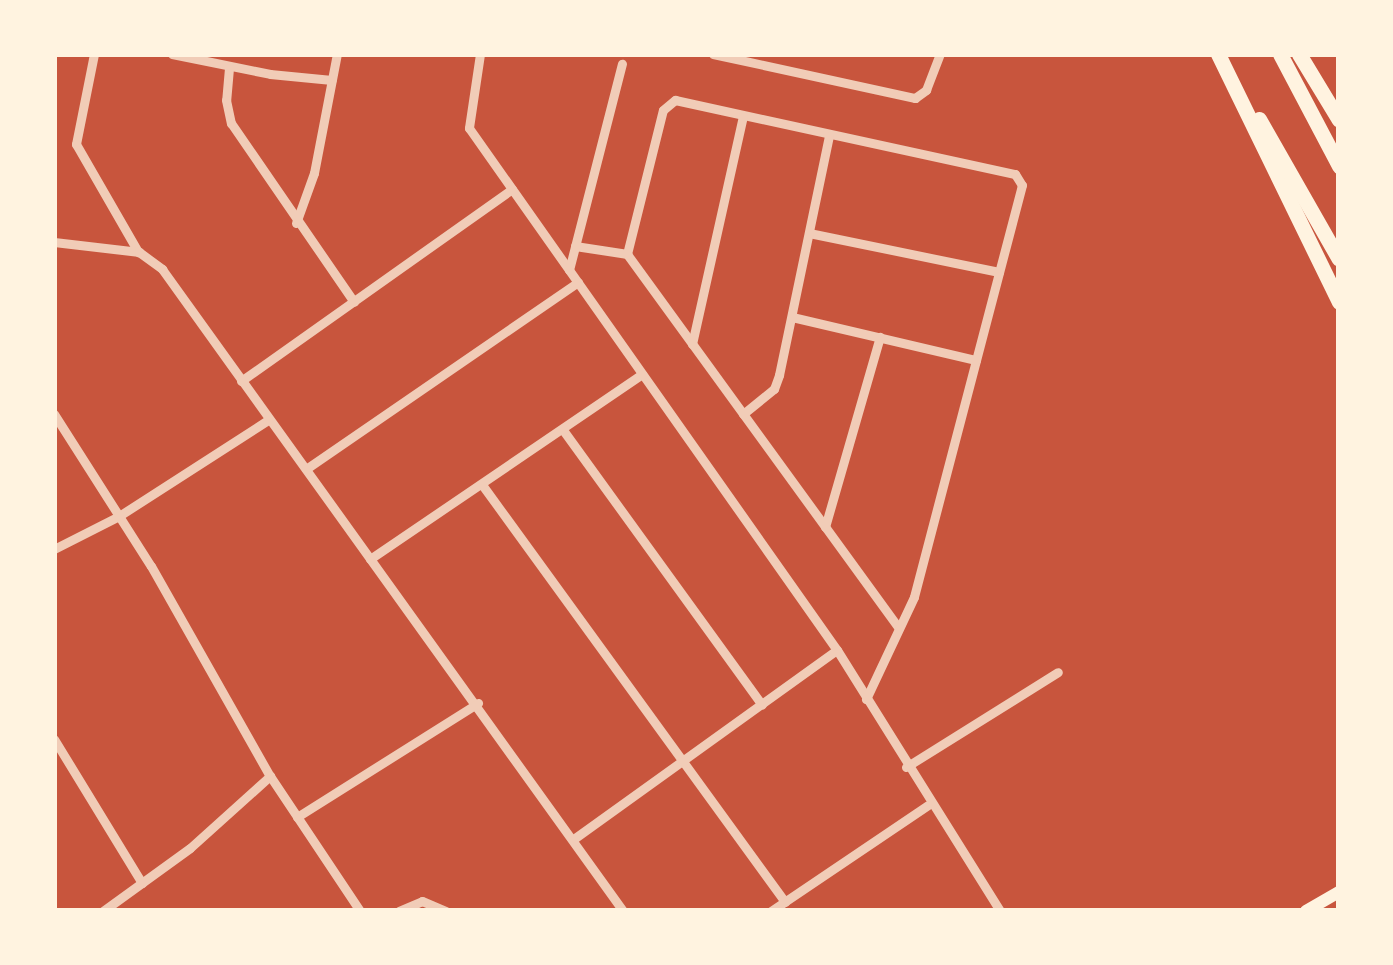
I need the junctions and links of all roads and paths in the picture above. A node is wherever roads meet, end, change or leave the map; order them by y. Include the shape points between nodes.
1 (94, 54) edge
2 (172, 54) edge
3 (337, 54) edge
4 (480, 54) edge
5 (713, 54) edge
6 (783, 54) edge
7 (940, 54) edge
8 (1220, 54) edge
9 (1280, 54) edge
10 (1299, 54) edge
11 (622, 64) dead end
12 (229, 68) junction
13 (780, 69) junction
14 (332, 80) junction
15 (742, 116) junction
16 (1339, 120) edge
17 (829, 136) junction
18 (1339, 166) edge
19 (512, 189) junction
20 (296, 224) junction
21 (809, 233) junction
22 (54, 242) edge
23 (575, 246) junction
24 (139, 252) junction
25 (627, 254) junction
26 (1339, 259) edge
27 (569, 270) junction
28 (999, 272) junction
29 (578, 282) junction
30 (354, 302) junction
31 (1339, 302) edge
32 (792, 316) junction
33 (880, 337) junction
34 (692, 344) junction
35 (976, 360) junction
36 (642, 374) junction
37 (241, 381) junction
38 (54, 414) edge
39 (743, 414) junction
40 (268, 420) junction
41 (563, 430) junction
42 (306, 470) junction
43 (483, 487) junction
44 (119, 516) junction
45 (825, 527) junction
46 (54, 549) edge
47 (370, 559) junction
48 (897, 626) junction
49 (836, 650) junction
50 (1058, 672) dead end
51 (866, 699) junction
52 (478, 703) junction
53 (762, 705) junction
54 (54, 739) edge
55 (682, 764) junction
56 (906, 767) junction
57 (270, 776) junction
58 (928, 805) junction
59 (298, 817) junction
60 (575, 838) junction
61 (142, 883) junction
62 (1339, 892) edge
63 (785, 902) junction
64 (103, 911) edge
65 (360, 911) edge
66 (399, 911) edge
67 (446, 911) edge
68 (623, 911) edge
69 (771, 911) edge
70 (1000, 911) edge
71 (1306, 911) edge

1 - 24 street via 76,143
2 - 12 street
3 - 14 street
4 - 19 street via 469,128
5 - 13 street
6 - 13 street
7 - 13 street via 926,91 915,98
8 - 26 highway
8 - 31 highway
9 - 18 highway
10 - 16 highway
11 - 23 street
12 - 14 street
12 - 20 street via 231,123
14 - 20 street
15 - 17 street
15 - 25 street via 675,100 663,110
15 - 34 street
17 - 21 street
17 - 28 street via 1015,174 1022,185
19 - 27 street
19 - 30 street
20 - 30 street
21 - 28 street
21 - 32 street
22 - 24 street
23 - 25 street
23 - 27 street
24 - 37 street via 162,269
25 - 34 street
27 - 29 street
28 - 35 street
29 - 36 street
29 - 42 street
30 - 37 street
32 - 33 street
32 - 39 street via 774,389
33 - 35 street
33 - 45 street
34 - 39 street
35 - 48 street via 914,597
36 - 41 street
36 - 49 street
37 - 40 street
38 - 44 street
39 - 45 street
40 - 42 street
40 - 44 street
41 - 43 street
41 - 53 street
42 - 47 street
43 - 47 street
43 - 55 street
44 - 46 street
44 - 57 street
45 - 48 street
47 - 52 street
48 - 51 street
49 - 51 street
49 - 53 street
50 - 56 street
51 - 56 street
52 - 59 street
52 - 60 street
53 - 55 street
54 - 61 street
55 - 60 street
55 - 63 street
56 - 58 street
57 - 59 street
57 - 61 street
58 - 63 street
58 - 70 street
59 - 65 street
60 - 68 street
61 - 64 street
62 - 71 main road
63 - 69 street
66 - 67 street via 422,901

